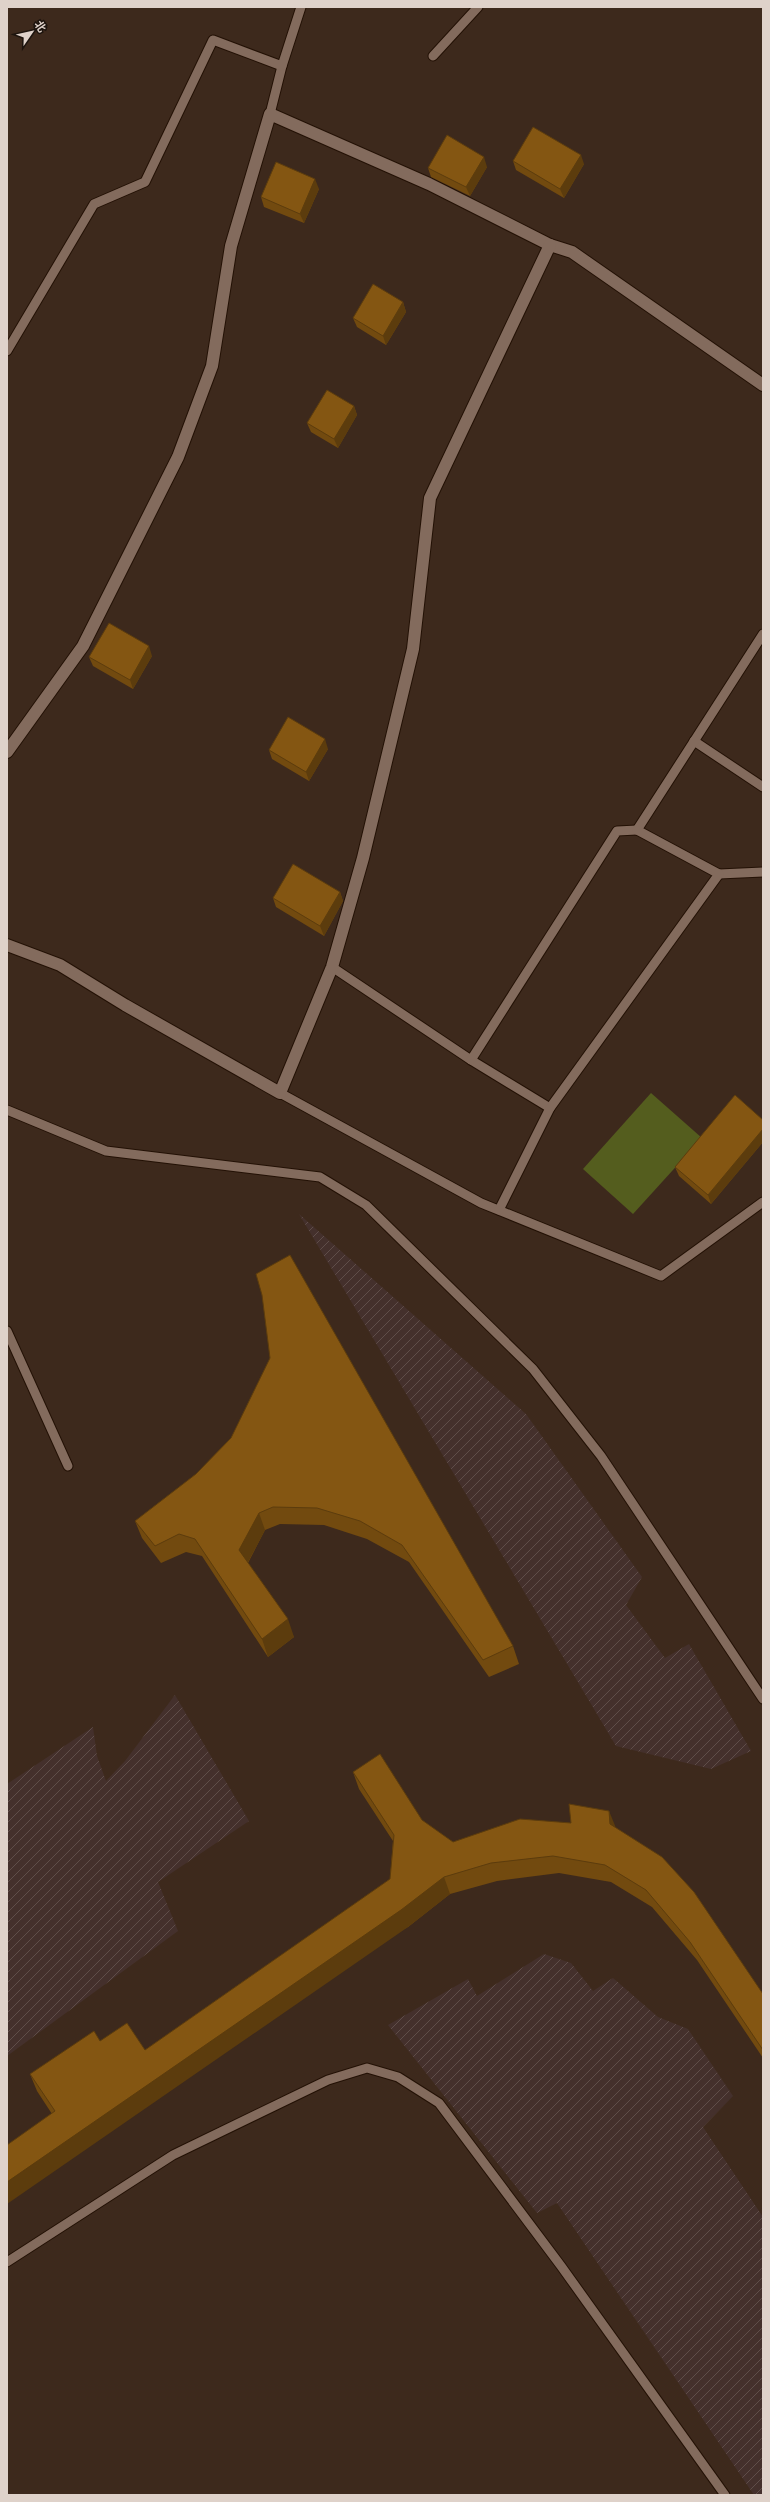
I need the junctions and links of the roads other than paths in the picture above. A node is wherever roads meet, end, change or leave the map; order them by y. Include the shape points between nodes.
1 (301, 7) edge
2 (478, 7) edge
3 (433, 56) dead end
4 (282, 66) junction
5 (270, 114) junction
6 (550, 245) junction
7 (7, 352) edge
8 (763, 385) edge
9 (763, 634) edge
10 (694, 741) junction
11 (7, 752) edge
12 (763, 787) edge
13 (637, 830) junction
14 (763, 872) edge
15 (719, 874) junction
16 (7, 945) edge
17 (332, 967) junction
18 (471, 1060) junction
19 (280, 1093) junction
20 (550, 1108) junction
21 (7, 1110) edge
22 (763, 1202) edge
23 (499, 1210) junction
24 (7, 1331) edge
25 (68, 1466) dead end
26 (763, 1699) edge
27 (7, 2262) edge
28 (725, 2495) edge

1 - 4 lane
2 - 3 lane
4 - 5 lane
4 - 7 lane via 212,40 145,182 94,204
5 - 6 street via 429,184
5 - 11 street via 231,246 212,366 178,457 83,646
6 - 8 street via 572,252
6 - 17 street via 430,498 413,649 363,858
9 - 10 lane
10 - 12 lane
10 - 13 lane
13 - 15 lane
13 - 18 lane via 617,831
14 - 15 lane
15 - 20 lane
16 - 19 street via 60,964 125,1005
17 - 18 lane
17 - 19 street
18 - 20 lane
19 - 23 lane via 481,1203
20 - 23 lane
21 - 26 lane via 106,1151 320,1177 366,1205 533,1369 601,1456
22 - 23 lane via 661,1276
24 - 25 lane
27 - 28 lane via 173,2155 328,2080 367,2068 398,2077 439,2103 562,2266

